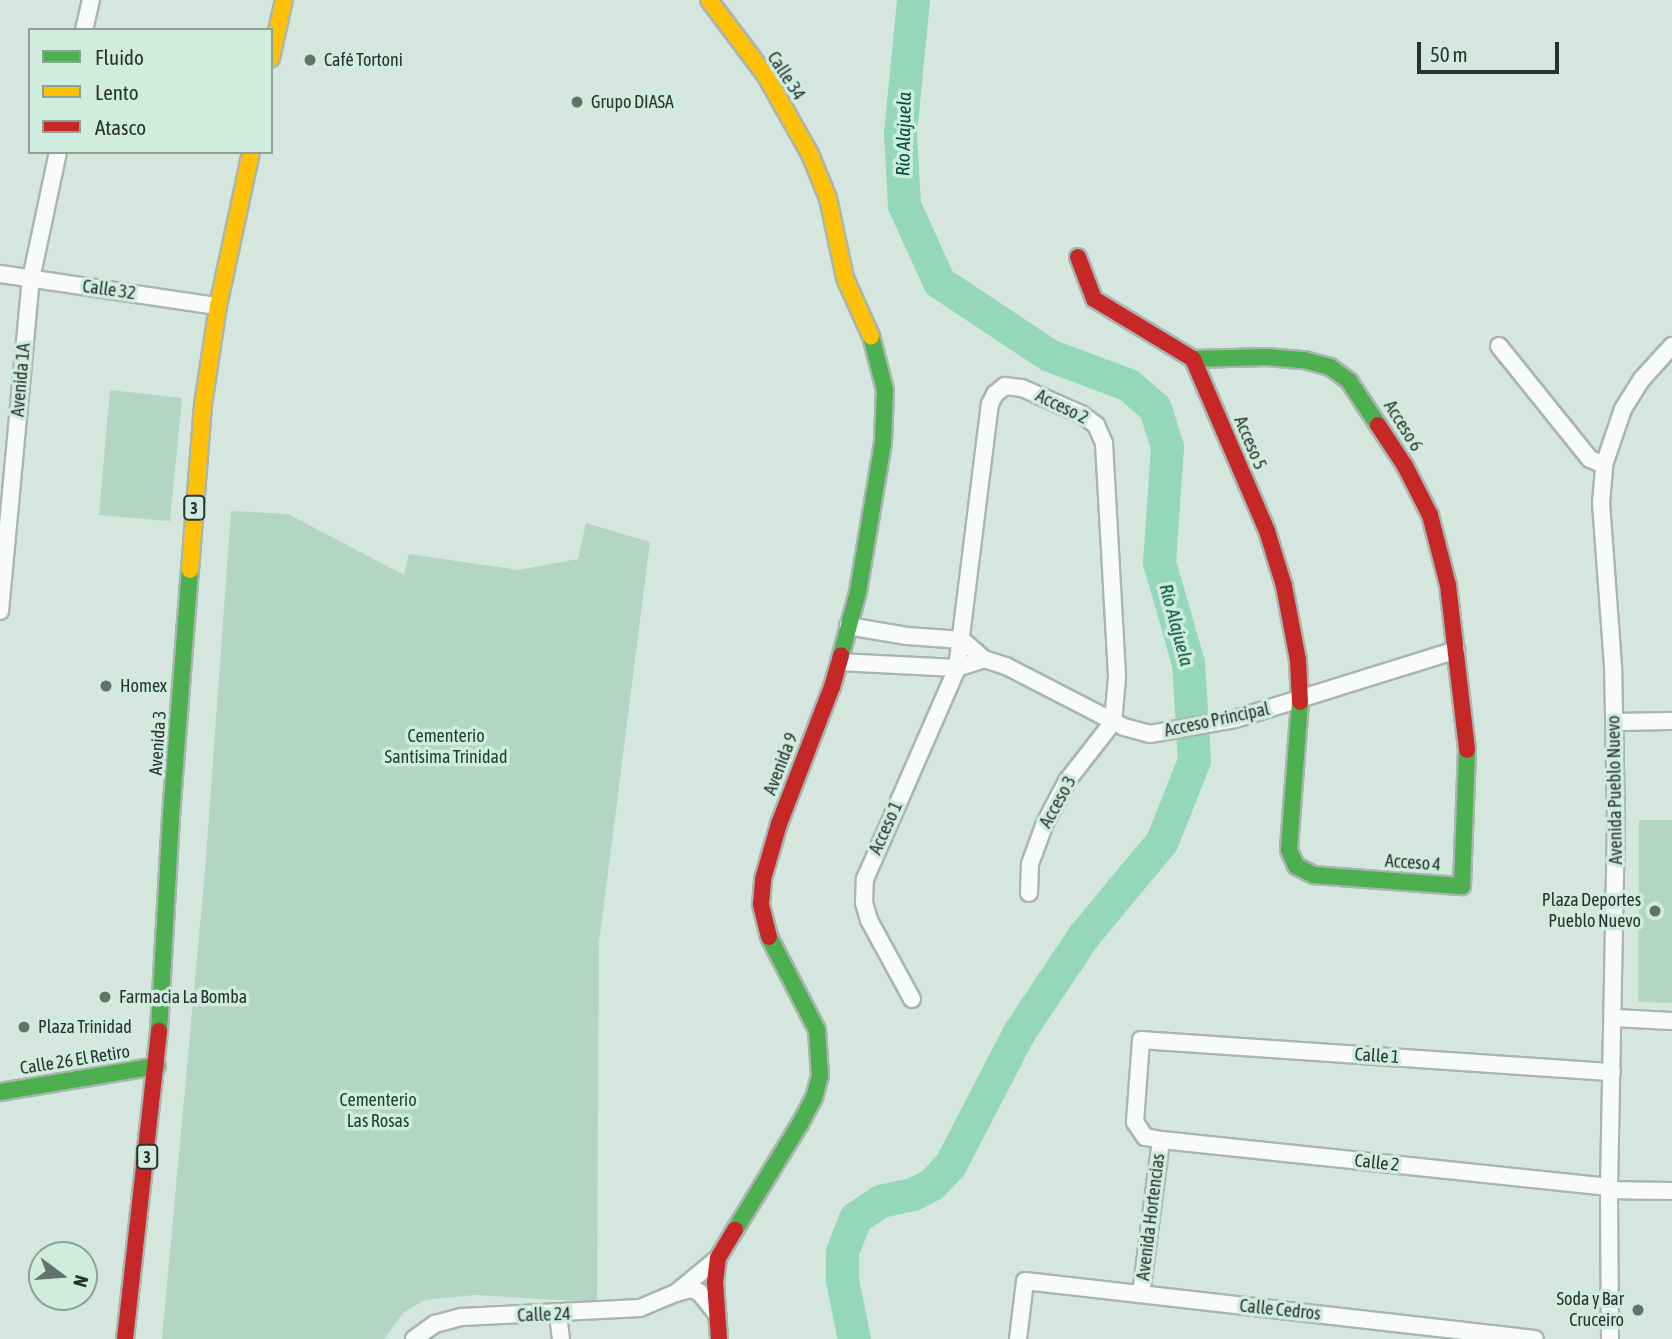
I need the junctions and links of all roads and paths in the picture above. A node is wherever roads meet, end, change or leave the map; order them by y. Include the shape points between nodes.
1 (90, 0) edge
2 (284, 0) edge
3 (709, 0) edge
4 (84, 28) edge
5 (273, 49) edge
6 (58, 154) edge
7 (251, 154) edge
8 (821, 178) joint
9 (1078, 257) dead end
10 (0, 274) edge
11 (31, 279) junction
12 (218, 306) junction
13 (1499, 346) dead end
14 (1672, 346) edge
15 (1193, 359) junction
16 (1604, 465) junction
17 (0, 611) edge
18 (848, 626) junction
19 (1457, 650) junction
20 (959, 655) junction
21 (984, 659) junction
22 (839, 662) junction
23 (1300, 701) junction
24 (1672, 721) edge
25 (1113, 722) junction
26 (1615, 722) junction
27 (1029, 893) dead end
28 (912, 999) dead end
29 (1614, 1018) junction
30 (1672, 1021) edge
31 (157, 1066) junction
32 (1612, 1073) junction
33 (0, 1092) edge
34 (1153, 1139) junction
35 (1609, 1189) junction
36 (1672, 1191) edge
37 (718, 1258) junction
38 (676, 1293) junction
39 (1142, 1294) junction
40 (716, 1314) junction
41 (558, 1315) junction
42 (1474, 1336) edge
43 (125, 1339) edge
44 (414, 1339) edge
45 (561, 1339) edge
46 (719, 1339) edge
47 (1018, 1339) edge
48 (1535, 1339) edge
49 (1610, 1339) edge

1 - 4 street
2 - 5 street
3 - 8 street, Calle 34 via 766,76
6 - 11 street, Avenida 1A
7 - 12 street, Avenida 3 / 3
8 - 18 street, Avenida 9 via 845,278 877,350 885,390 883,442
9 - 15 street via 1094,299
10 - 11 street, Calle 32
11 - 12 street, Calle 32
11 - 17 street, Avenida 1A
12 - 31 street, Avenida 3 / 3 via 197,466
13 - 16 street via 1590,459
14 - 16 street, Avenida Pueblo Nuevo via 1623,409
15 - 19 street, Acceso 6 via 1304,360 1330,367 1349,381 1405,466 1430,515 1448,585
15 - 23 street, Acceso 5 via 1267,531 1284,586 1298,660
16 - 26 street, Avenida Pueblo Nuevo via 1601,503
18 - 20 street via 907,636
18 - 22 street, Avenida 9
19 - 23 street, Acceso Principal
19 - 23 street, Acceso 4 via 1467,748 1462,886 1314,875 1296,866 1289,850
20 - 21 street
20 - 21 street, Acceso Principal
20 - 22 street
20 - 25 street, Acceso 2 via 990,404 1005,386 1023,388 1081,414 1096,425 1104,443 1117,678
20 - 28 street, Acceso 1 via 865,879 869,920
21 - 25 street, Acceso Principal
22 - 37 street, Avenida 9 via 769,853 761,904 769,939 817,1030 820,1076 800,1124
23 - 25 street, Acceso Principal via 1166,732 1137,732
24 - 26 street
25 - 27 street, Acceso 3 via 1067,781 1045,823 1030,864
26 - 29 street, Avenida Pueblo Nuevo
29 - 30 street
29 - 32 street, Avenida Pueblo Nuevo
31 - 33 street, Calle 26 El Retiro
31 - 43 street, Avenida 3 / 3
32 - 34 street, Calle 1 via 1141,1040 1135,1122
32 - 35 street, Avenida Pueblo Nuevo
34 - 35 street, Calle 2
34 - 39 street, Avenida Hortencias
35 - 36 street, Calle 2
35 - 49 street, Avenida Pueblo Nuevo
37 - 38 street, Calle 24
37 - 40 street, Avenida 9
38 - 40 street via 699,1292
38 - 41 street, Calle 24 via 629,1311
39 - 42 street, Calle Cedros
39 - 47 street, Calle Cedros via 1025,1281
40 - 46 street, Avenida 9
41 - 44 street, Calle 24 via 462,1317 435,1324
41 - 45 street
42 - 48 street, Calle Cedros

